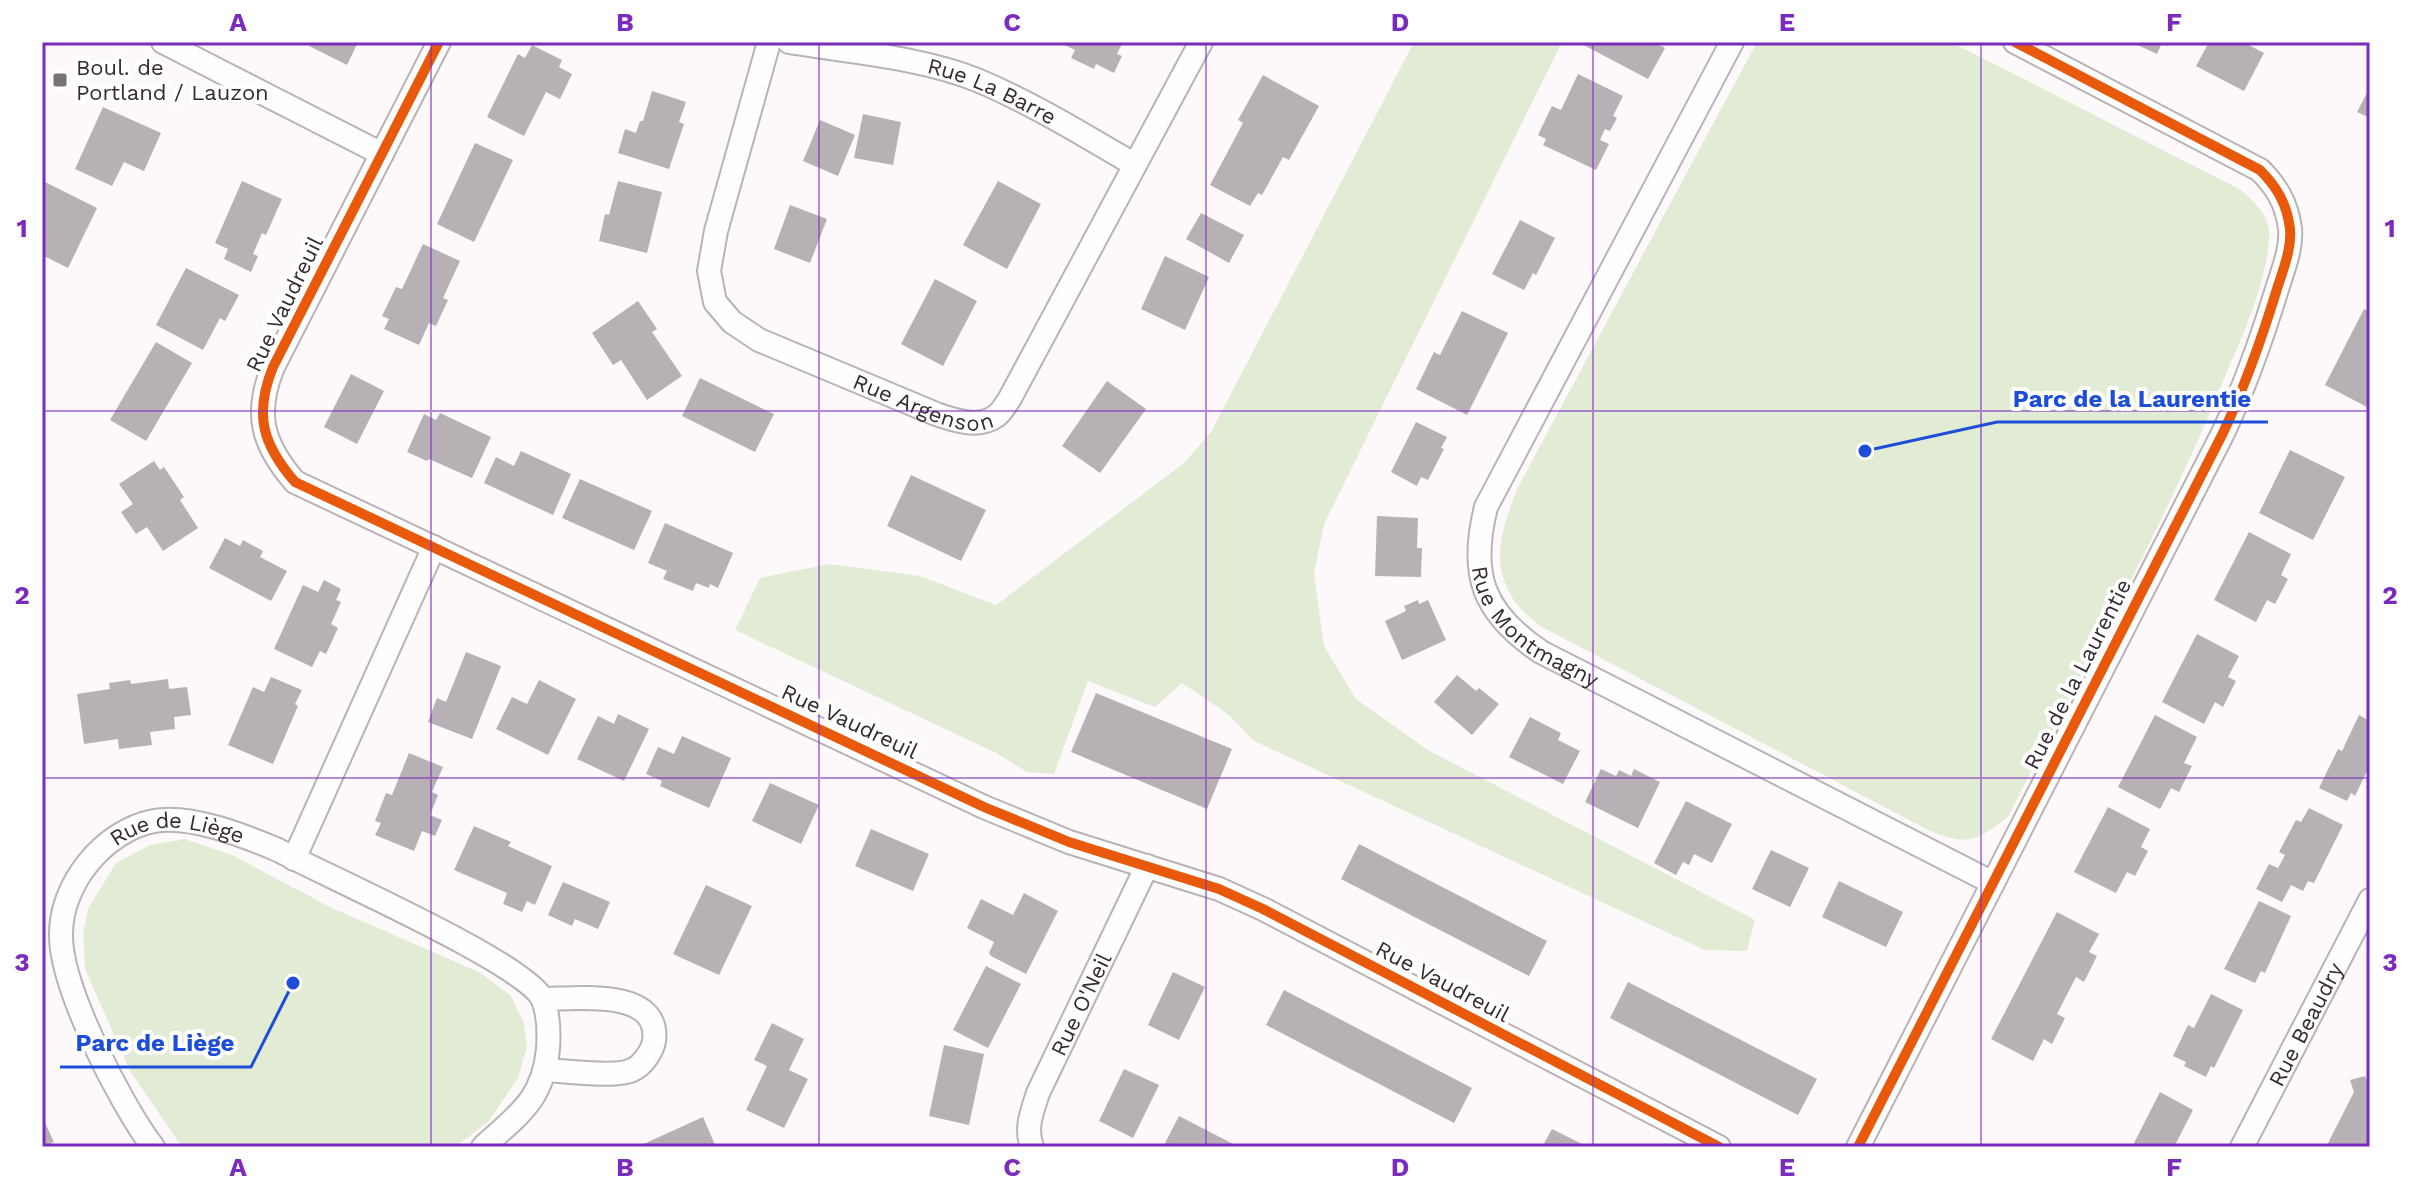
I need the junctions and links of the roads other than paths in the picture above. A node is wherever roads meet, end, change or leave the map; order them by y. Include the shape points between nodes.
1 (163, 42) edge
2 (439, 42) edge
3 (769, 42) edge
4 (789, 42) edge
5 (1201, 42) edge
6 (1732, 42) edge
7 (2015, 42) edge
8 (382, 154) junction
9 (1135, 165) junction
10 (434, 547) junction
11 (294, 859) junction
12 (1147, 866) junction
13 (1993, 883) junction
14 (2370, 900) edge
15 (543, 999) junction
16 (546, 1070) junction
17 (153, 1147) edge
18 (483, 1147) edge
19 (1032, 1147) edge
20 (1719, 1147) edge
21 (1858, 1147) edge
22 (2242, 1147) edge

1 - 8 street
2 - 8 street, Rue Vaudreuil
3 - 9 street, Rue Argenson via 716,231 709,271 715,302 732,322 759,340 954,421 995,418 1009,400
4 - 9 street, Rue La Barre via 975,80
5 - 9 street, Rue Argenson
6 - 13 street, Rue Montmagny via 1486,507 1479,556 1484,589 1497,615 1541,652
7 - 13 street, Rue de la Laurentie via 2260,170 2286,206 2290,232 2287,258 2242,393
8 - 10 street, Rue Vaudreuil via 273,367 262,393 263,420 277,462 295,482
10 - 11 street
10 - 12 street, Rue Vaudreuil via 984,807
11 - 15 street, Rue de Liège via 487,955 526,980
11 - 17 street, Rue de Liège via 245,836 185,821 154,821 101,848 81,870 60,934 63,963 109,1073
12 - 19 street, Rue O'Neil via 1038,1093 1030,1117
12 - 20 street, Rue Vaudreuil via 1263,909
13 - 21 street, Rue de la Laurentie
14 - 22 street, Rue Beaudry
15 - 16 street via 549,1033
15 - 16 street via 626,1001 641,1009 652,1025 654,1042 634,1070
16 - 18 street via 537,1093

